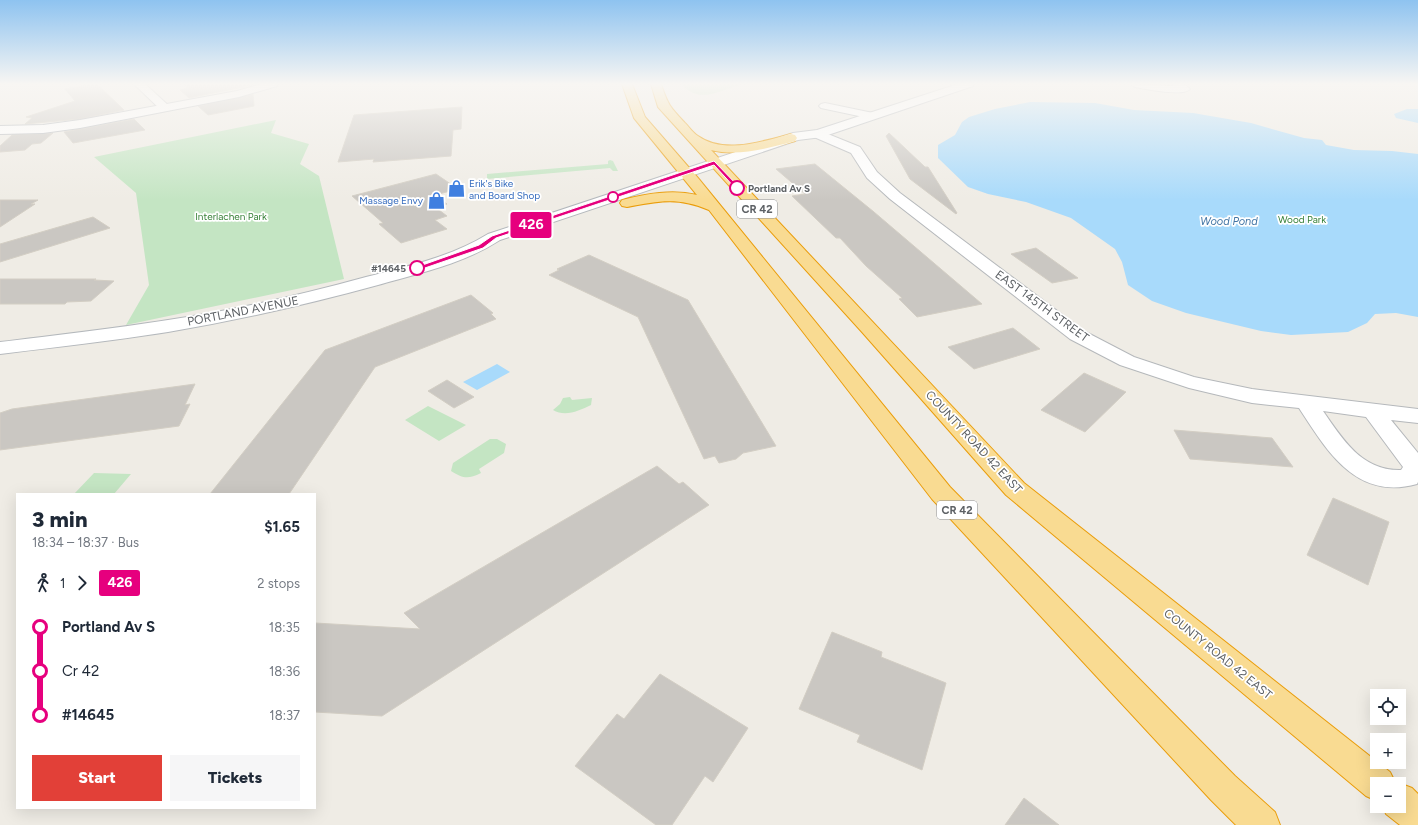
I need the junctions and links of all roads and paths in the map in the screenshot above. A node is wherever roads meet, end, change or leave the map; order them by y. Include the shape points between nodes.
1 (88, 122) edge
2 (644, 122) edge
3 (678, 122) edge
4 (853, 122) edge
5 (0, 130) edge
6 (818, 134) junction
7 (691, 137) junction
8 (791, 138) junction
9 (718, 167) junction
10 (690, 176) junction
11 (627, 203) junction
12 (716, 209) junction
13 (481, 247) junction
14 (0, 348) edge
15 (1306, 402) junction
16 (1373, 411) junction
17 (1418, 416) edge
18 (1370, 777) edge
19 (1406, 808) edge
20 (1418, 817) edge
21 (1262, 825) edge

1 - 5 street via 43,129
2 - 10 highway, CR 42
3 - 7 highway, COUNTY ROAD 42 EAST / CR 42
4 - 6 street, PORTLAND AVENUE
6 - 8 street, PORTLAND AVENUE
6 - 9 street, PORTLAND AVENUE via 812,140
6 - 15 street, EAST 145TH STREET via 856,150 872,175 895,196 1077,335 1127,361 1189,382 1252,396
7 - 8 highway via 710,147 734,150
7 - 9 highway, COUNTY ROAD 42 EAST / CR 42
8 - 9 street, PORTLAND AVENUE
9 - 10 street, PORTLAND AVENUE
9 - 18 highway, COUNTY ROAD 42 EAST / CR 42 via 1015,489
10 - 11 street, PORTLAND AVENUE
10 - 12 highway, CR 42
10 - 13 street, PORTLAND AVENUE via 494,237
11 - 12 highway via 672,195 698,200
11 - 13 street, PORTLAND AVENUE via 505,245
12 - 21 highway, CR 42 via 941,493 1223,788
13 - 14 street, PORTLAND AVENUE via 316,296 233,314 136,331
15 - 16 street, EAST 145TH STREET
15 - 16 street via 1342,456 1367,473 1391,481 1408,478 1415,466
16 - 17 street, EAST 145TH STREET
19 - 20 highway

